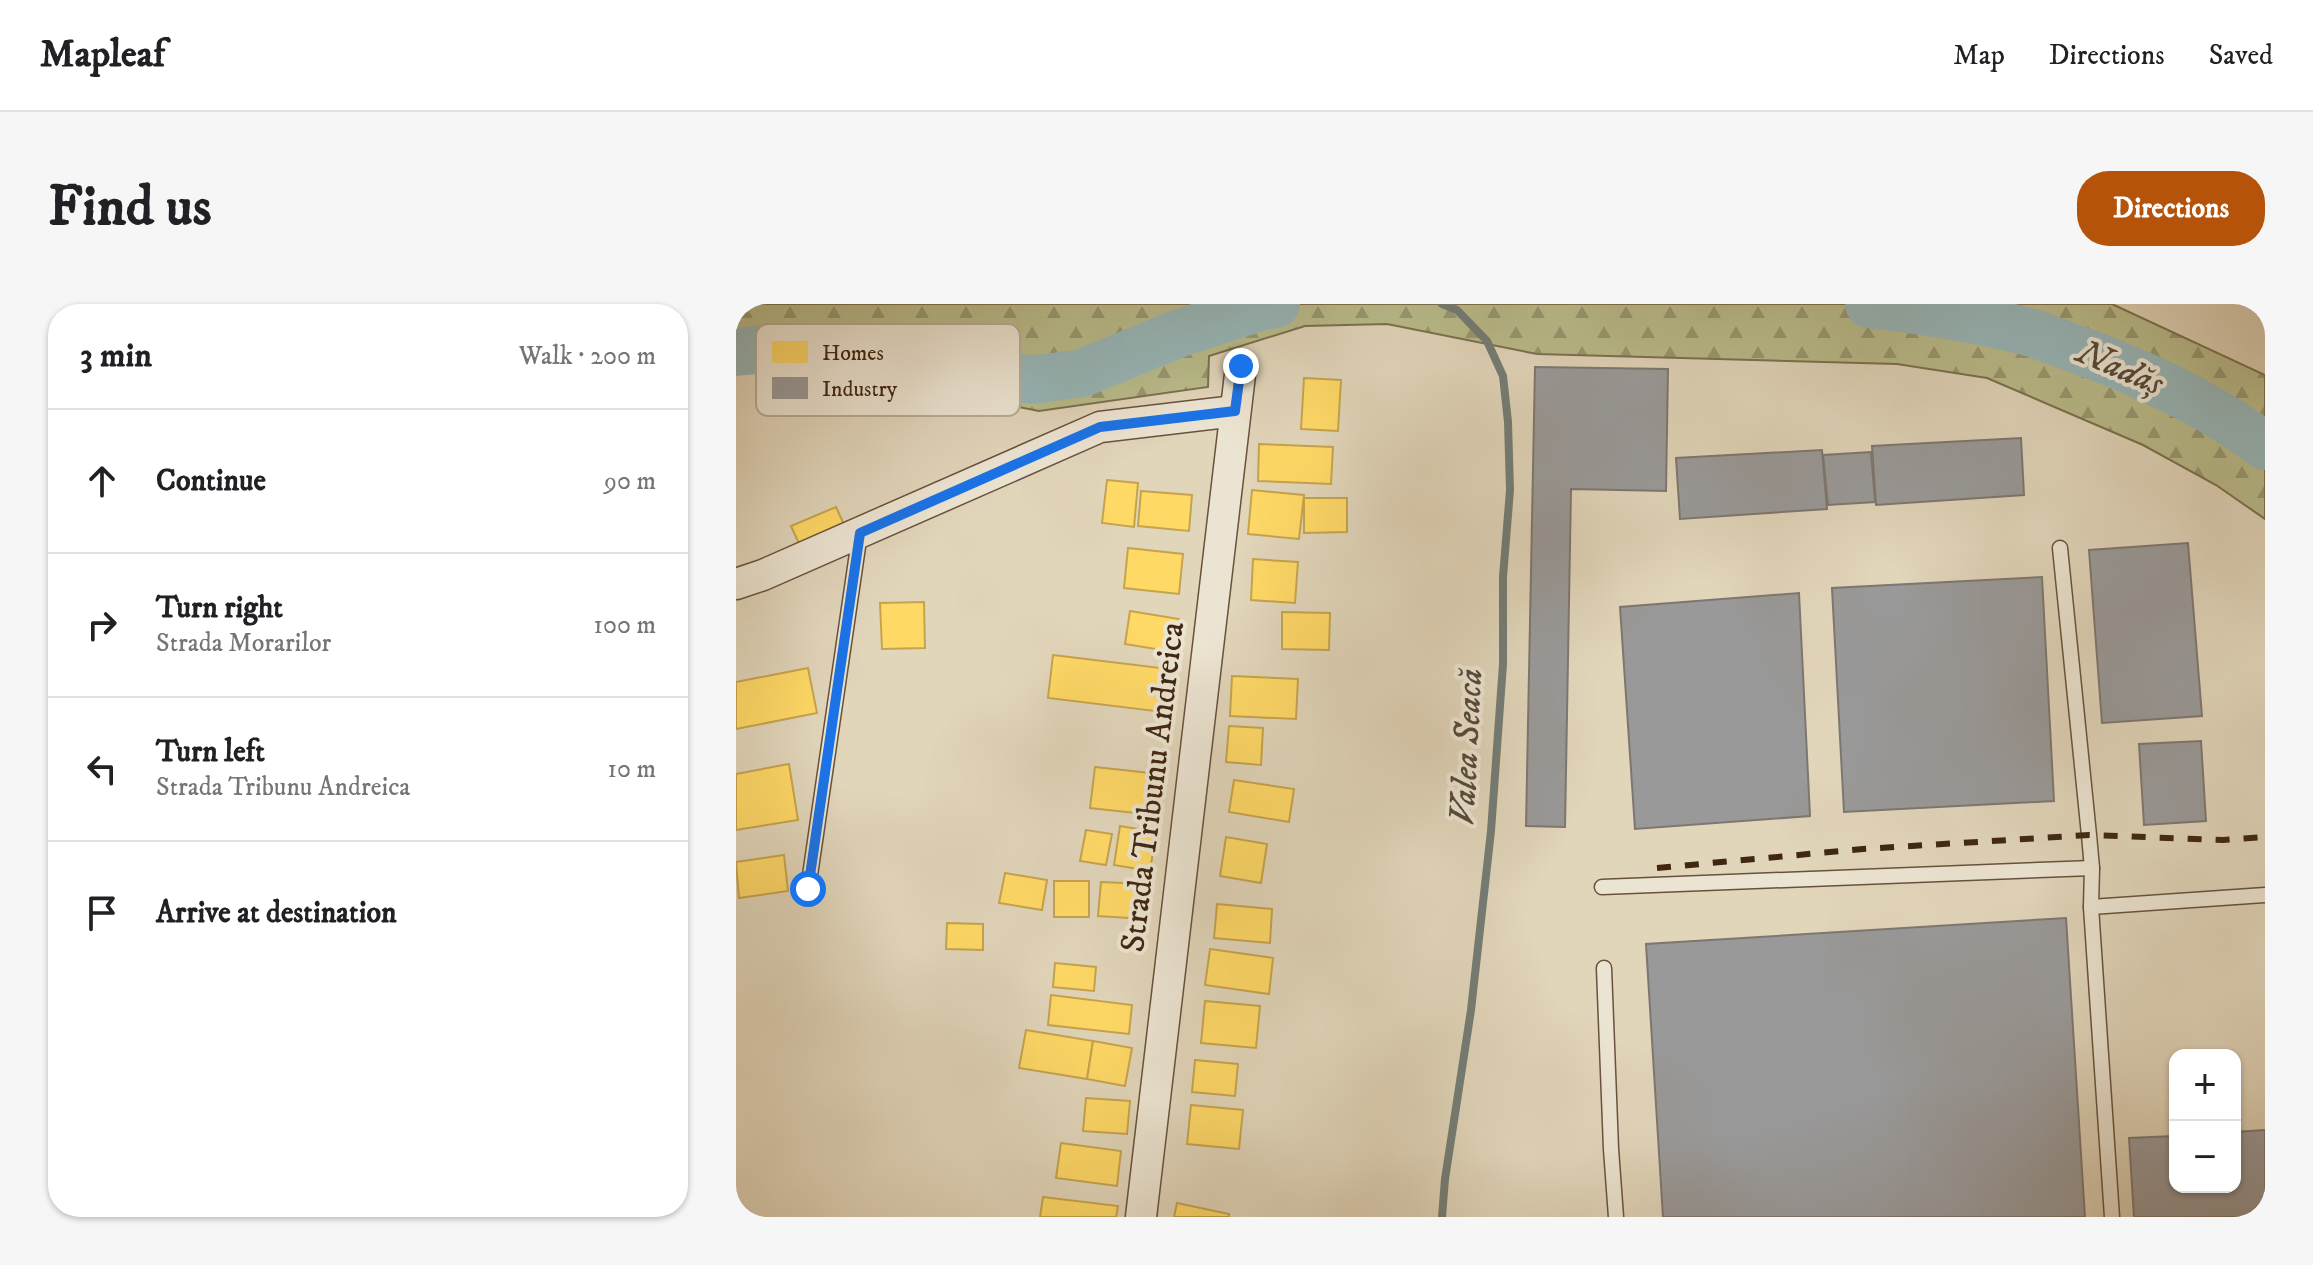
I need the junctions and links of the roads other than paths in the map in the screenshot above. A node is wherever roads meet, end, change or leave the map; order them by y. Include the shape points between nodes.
1 (1241, 366) dead end
2 (1235, 411) junction
3 (860, 533) junction
4 (2060, 548) dead end
5 (736, 584) edge
6 (2092, 868) junction
7 (1602, 887) dead end
8 (808, 889) dead end
9 (2265, 895) edge
10 (2091, 907) junction
11 (1604, 968) dead end
12 (1141, 1217) edge
13 (1616, 1217) edge
14 (2112, 1217) edge

1 - 2 street, Strada Tribunu Andreica
2 - 3 street via 1100,427
2 - 12 street, Strada Tribunu Andreica
3 - 5 street
3 - 8 lane
4 - 6 lane
6 - 7 lane
6 - 10 lane
9 - 10 lane
10 - 14 lane
11 - 13 lane

